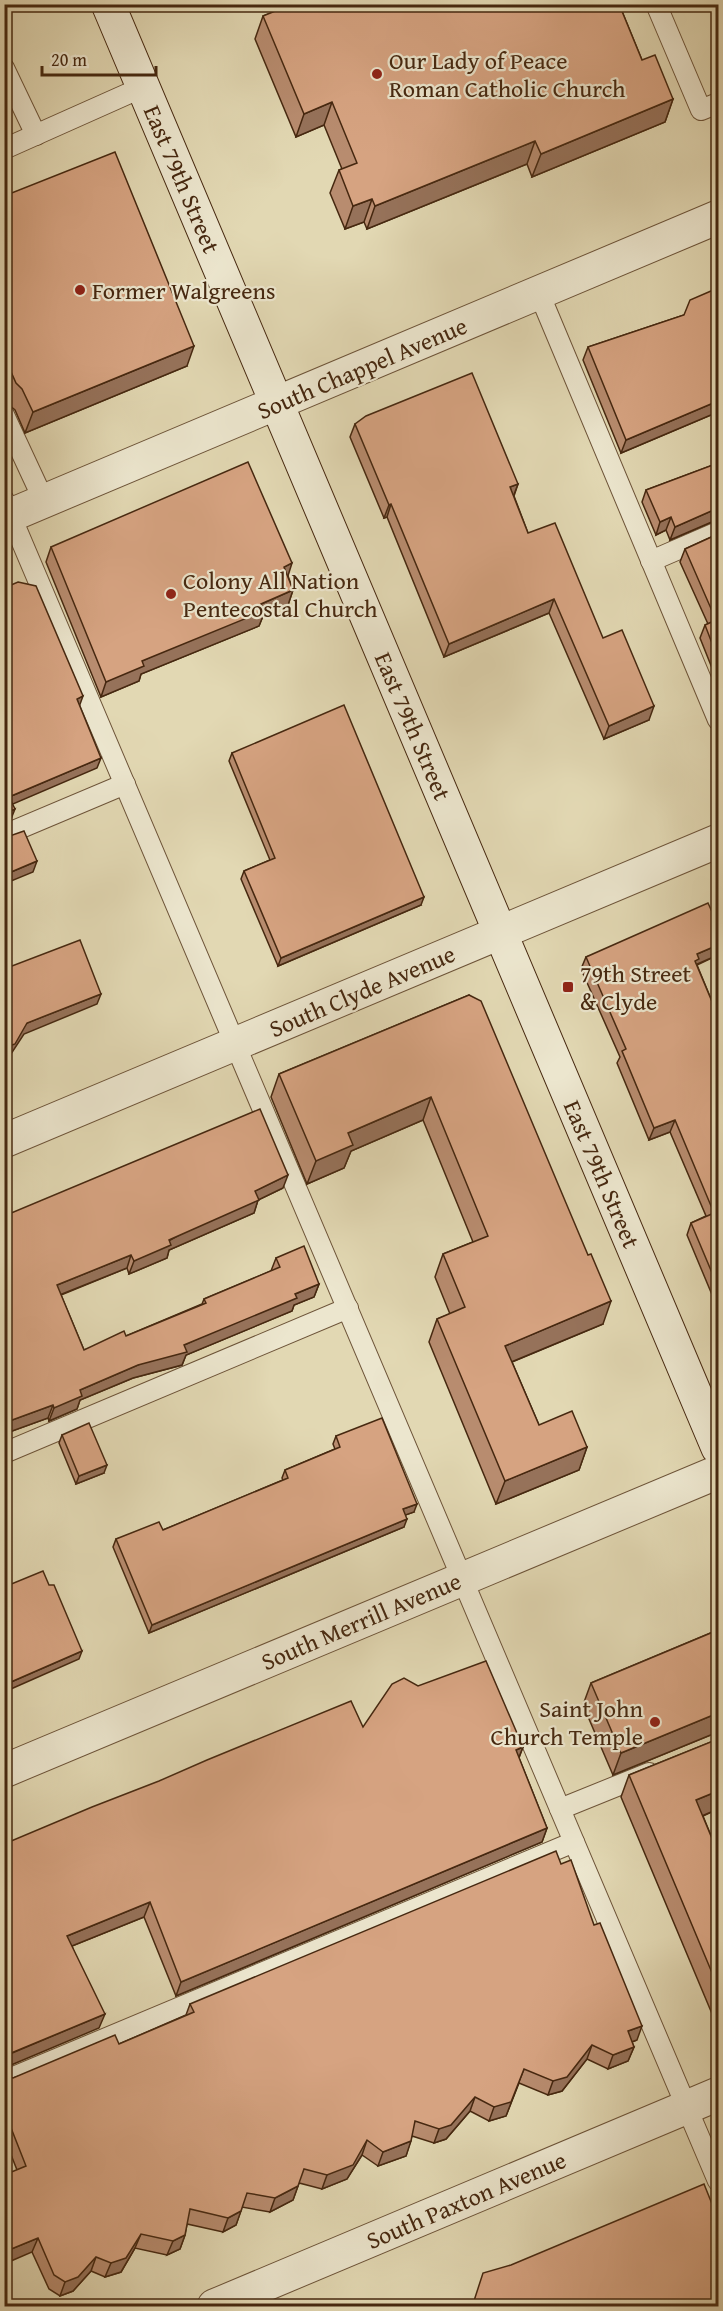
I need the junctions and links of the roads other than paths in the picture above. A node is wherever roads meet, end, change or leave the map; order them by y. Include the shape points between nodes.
1 (108, 4) edge
2 (656, 4) edge
3 (4, 68) edge
4 (143, 87) junction
5 (718, 103) edge
6 (36, 135) junction
7 (4, 149) edge
8 (718, 217) edge
9 (539, 293) junction
10 (277, 404) junction
11 (4, 415) edge
12 (44, 501) junction
13 (7, 511) edge
14 (718, 532) edge
15 (651, 561) junction
16 (718, 720) edge
17 (125, 784) junction
18 (4, 835) edge
19 (718, 841) edge
20 (501, 933) junction
21 (236, 1044) junction
22 (4, 1141) edge
23 (348, 1308) junction
24 (718, 1448) edge
25 (4, 1453) edge
26 (718, 1472) edge
27 (462, 1578) junction
28 (668, 1766) edge
29 (4, 1771) edge
30 (560, 1809) junction
31 (574, 1842) junction
32 (4, 2082) edge
33 (718, 2094) edge
34 (687, 2107) junction
35 (718, 2181) edge
36 (214, 2307) edge

1 - 4 street, East 79th Street
2 - 5 lane via 701,110
3 - 6 lane
4 - 6 lane
4 - 10 street, East 79th Street
6 - 7 lane
8 - 9 street, South Chappel Avenue
9 - 10 street, South Chappel Avenue
9 - 15 lane
10 - 12 street, South Chappel Avenue
10 - 20 street, East 79th Street
11 - 12 lane
12 - 13 street, South Chappel Avenue
13 - 17 lane
14 - 15 lane
15 - 16 lane
17 - 18 lane
17 - 21 lane
19 - 20 street, South Clyde Avenue
20 - 21 street, South Clyde Avenue
20 - 24 street, East 79th Street
21 - 22 street, South Clyde Avenue
21 - 23 lane
23 - 25 lane
23 - 27 lane
26 - 27 street, South Merrill Avenue
27 - 29 street, South Merrill Avenue
27 - 30 lane
28 - 30 lane
30 - 31 lane
31 - 32 lane
31 - 34 lane
33 - 34 street, South Paxton Avenue
34 - 35 lane
34 - 36 street, South Paxton Avenue

